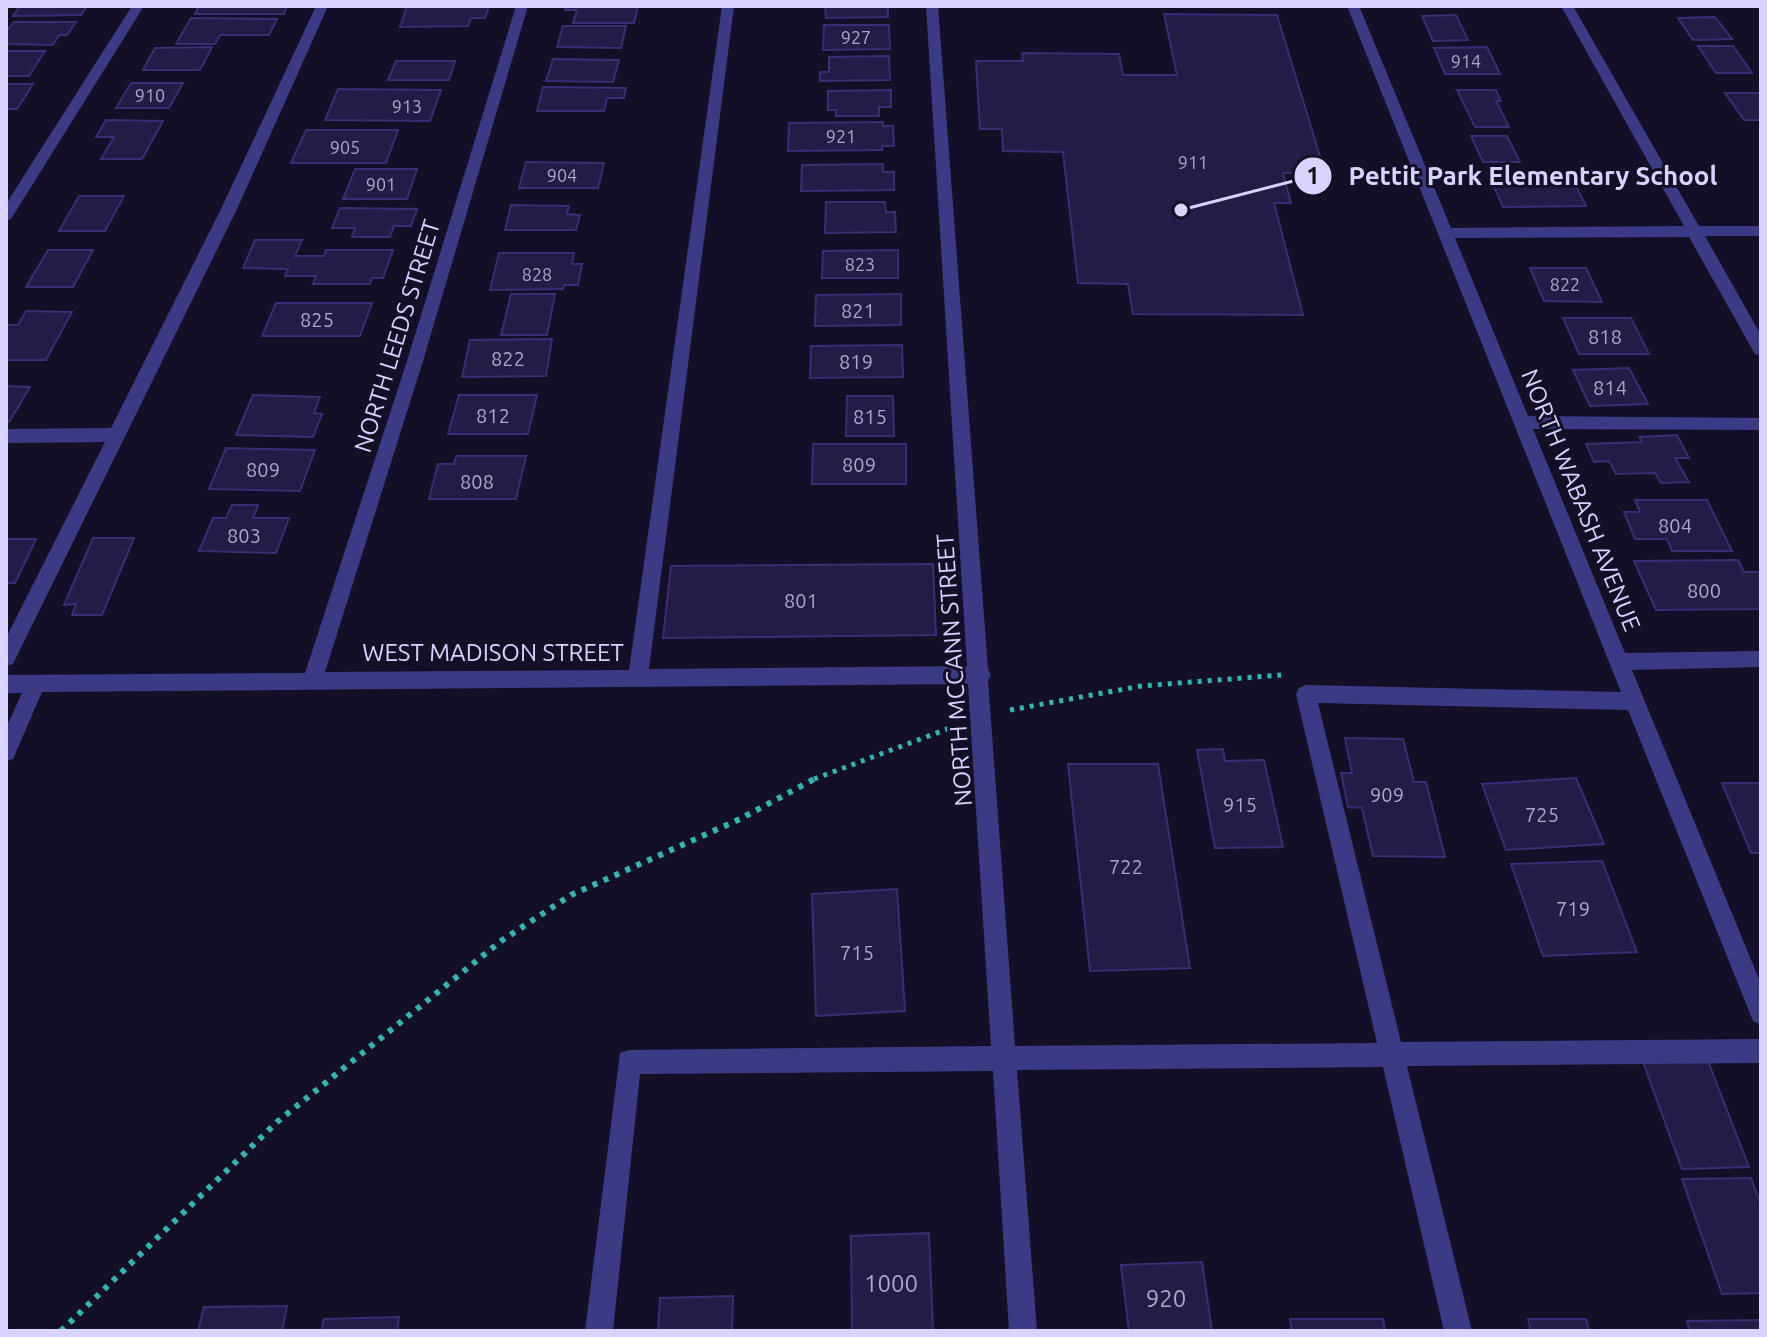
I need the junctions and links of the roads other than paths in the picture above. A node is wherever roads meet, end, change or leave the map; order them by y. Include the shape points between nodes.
1 (138, 6) edge
2 (322, 6) edge
3 (522, 6) edge
4 (728, 6) edge
5 (932, 6) edge
6 (1353, 6) edge
7 (1567, 6) edge
8 (6, 216) edge
9 (1695, 231) junction
10 (1761, 231) edge
11 (1443, 233) junction
12 (1761, 350) edge
13 (1524, 422) junction
14 (1761, 424) edge
15 (115, 435) junction
16 (6, 436) edge
17 (6, 658) edge
18 (1761, 659) edge
19 (1621, 662) junction
20 (981, 675) junction
21 (638, 677) junction
22 (313, 679) junction
23 (36, 683) junction
24 (6, 684) edge
25 (1634, 701) junction
26 (6, 752) edge
27 (1761, 1013) edge
28 (1761, 1051) edge
29 (1391, 1054) junction
30 (1006, 1060) junction
31 (599, 1331) edge
32 (1023, 1331) edge
33 (1458, 1331) edge

1 - 8 street
2 - 15 street via 230,207
3 - 22 street, NORTH LEEDS STREET
4 - 21 street
5 - 20 street, NORTH MCCANN STREET
6 - 11 street, NORTH WABASH AVENUE
7 - 9 street
9 - 10 street
9 - 11 street
9 - 12 street
11 - 13 street, NORTH WABASH AVENUE
13 - 14 street
13 - 19 street, NORTH WABASH AVENUE
15 - 16 street
15 - 17 street
18 - 19 street
19 - 25 street, NORTH WABASH AVENUE
20 - 21 street, WEST MADISON STREET
20 - 30 street, NORTH MCCANN STREET
21 - 22 street, WEST MADISON STREET
22 - 23 street, WEST MADISON STREET
23 - 24 street, WEST MADISON STREET
23 - 26 street
25 - 27 street, NORTH WABASH AVENUE
25 - 29 street via 1306,694
28 - 29 street
29 - 30 street
29 - 33 street
30 - 31 street via 629,1062
30 - 32 street, NORTH MCCANN STREET

